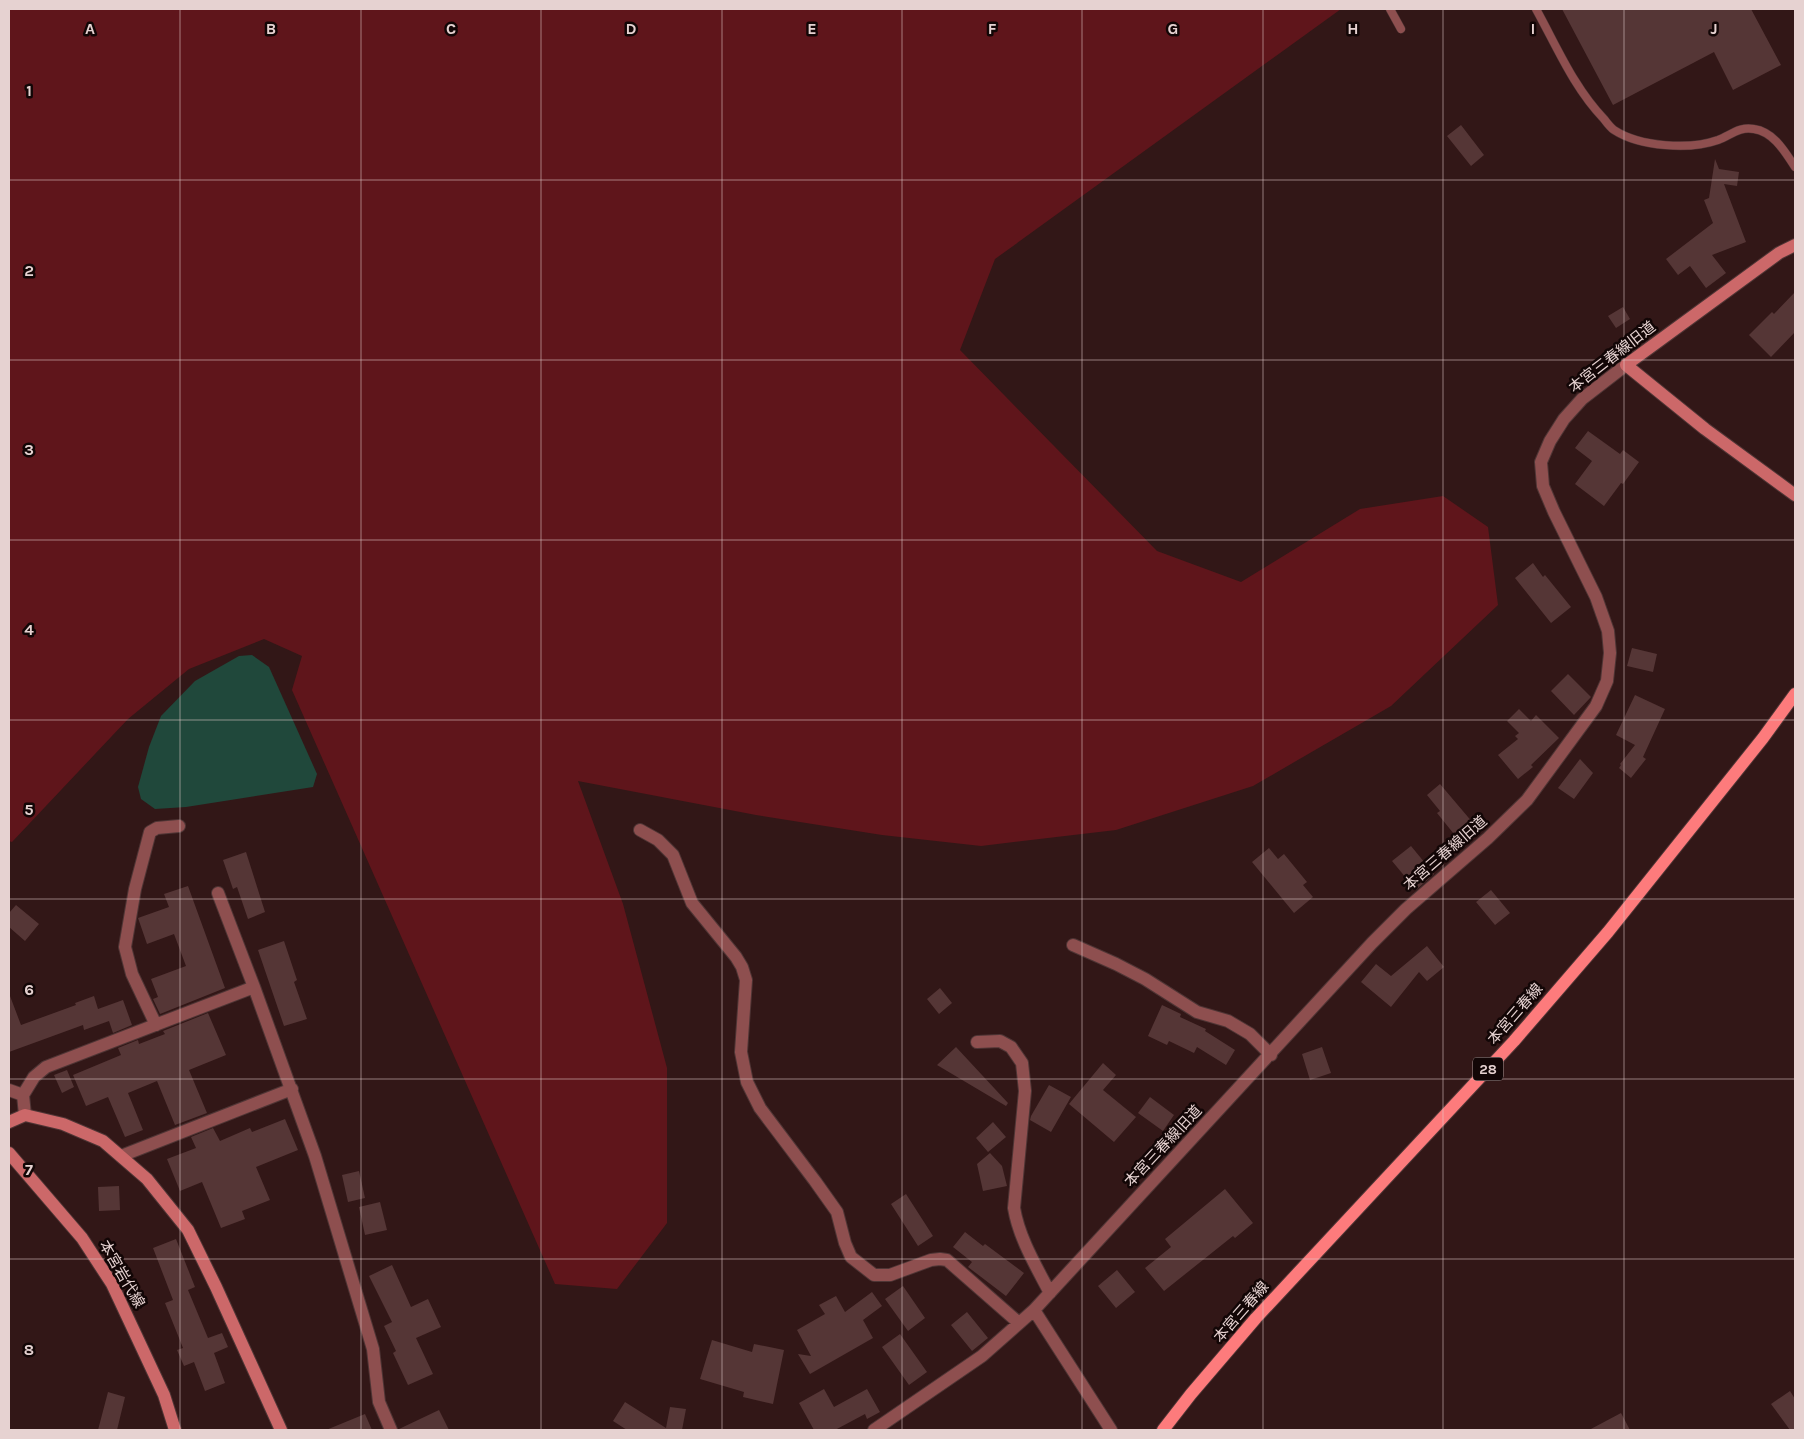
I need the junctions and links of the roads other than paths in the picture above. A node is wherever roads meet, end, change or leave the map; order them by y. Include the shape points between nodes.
1 (1390, 9) edge
2 (1536, 9) edge
3 (1401, 29) dead end
4 (1795, 167) edge
5 (1795, 245) edge
6 (1626, 365) junction
7 (1795, 495) edge
8 (1795, 694) edge
9 (179, 826) dead end
10 (640, 830) dead end
11 (218, 893) dead end
12 (1074, 945) dead end
13 (254, 987) junction
14 (156, 1025) junction
15 (977, 1042) dead end
16 (1271, 1055) junction
17 (292, 1089) junction
18 (9, 1090) edge
19 (23, 1095) junction
20 (25, 1115) junction
21 (9, 1122) edge
22 (9, 1153) edge
23 (121, 1156) junction
24 (1050, 1293) junction
25 (1034, 1310) junction
26 (1019, 1323) junction
27 (175, 1430) edge
28 (281, 1430) edge
29 (391, 1430) edge
30 (874, 1430) edge
31 (1111, 1430) edge
32 (1163, 1430) edge

1 - 3 lane
2 - 4 lane via 1576,84 1614,130 1665,146 1718,140 1741,129 1755,129 1779,144
5 - 6 street, 本宮三春線旧道 via 1779,253
6 - 7 street via 1705,429
6 - 16 street, 本宮三春線旧道 via 1582,399 1550,441 1540,462 1543,486 1596,597 1608,631 1608,681 1596,706 1527,800 1406,909
8 - 32 main road, 本宮三春線 / 28 via 1751,754 1583,961 1514,1041 1262,1311
9 - 14 street via 150,832 125,947 132,974
10 - 26 street via 658,840 673,855 692,903 742,967 746,991 741,1052 747,1082 760,1108 837,1212 844,1243 852,1256 874,1275 890,1274 931,1260 947,1260
11 - 13 street
12 - 16 street via 1145,979 1197,1012 1228,1021 1250,1034
13 - 14 street
13 - 17 street
14 - 19 street via 46,1067 34,1077
15 - 24 street via 1000,1040 1011,1047 1022,1064 1024,1091 1014,1208 1026,1245
16 - 24 street, 本宮三春線旧道
17 - 23 street
17 - 29 street via 373,1349 379,1402
18 - 19 street
19 - 20 street
20 - 21 street
20 - 23 street via 63,1124 104,1141
22 - 27 street, 本宮岩代線 via 82,1238 112,1284 164,1395
23 - 28 street via 147,1179 188,1230
24 - 25 street, 本宮三春線旧道
25 - 26 street, 本宮三春線旧道
25 - 31 street
26 - 30 street, 本宮三春線旧道 via 982,1356

